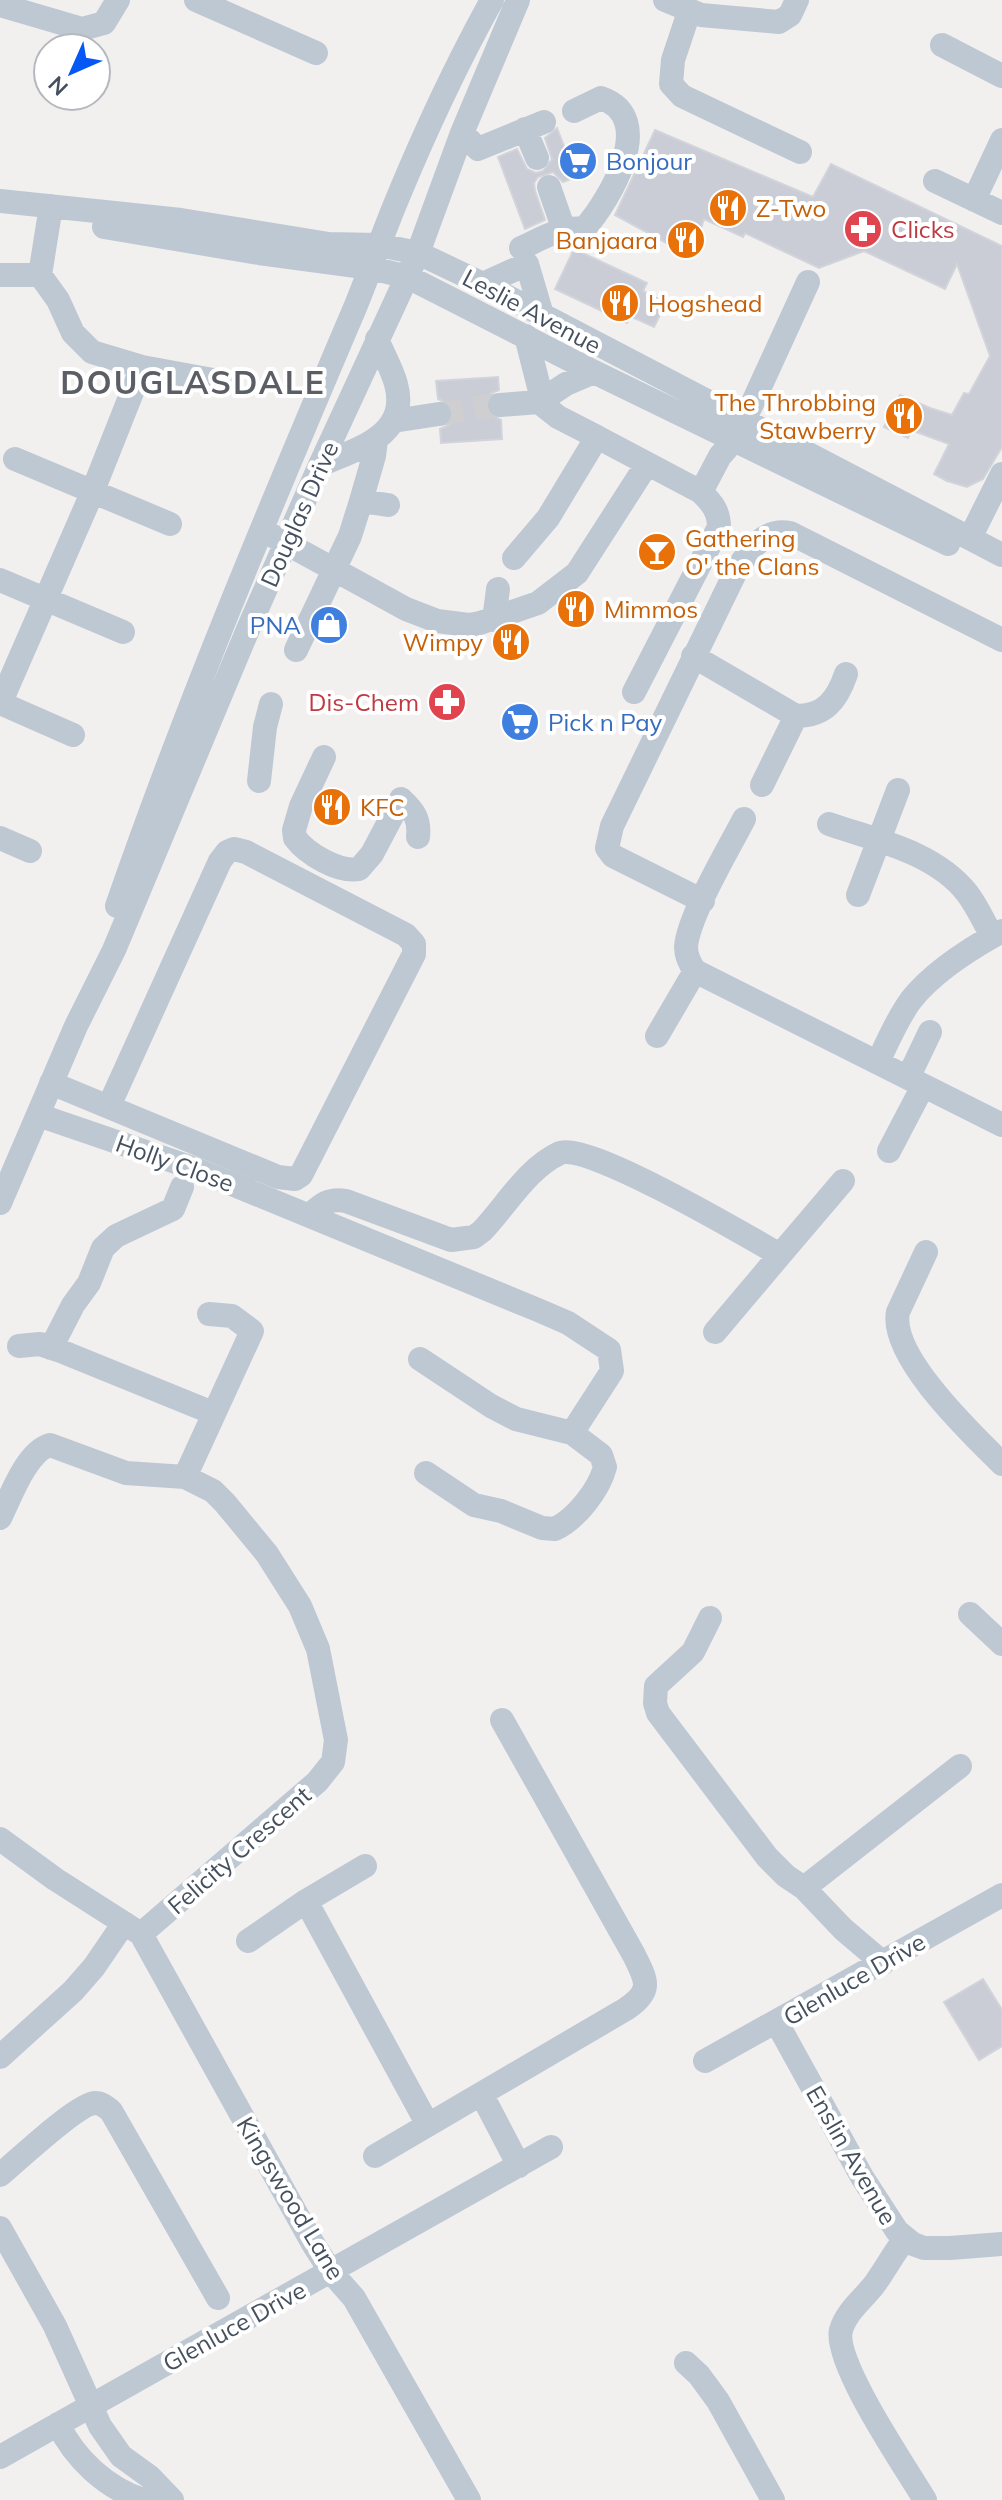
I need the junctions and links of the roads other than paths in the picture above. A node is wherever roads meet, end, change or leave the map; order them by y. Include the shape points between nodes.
1 (118, 0) edge
2 (196, 0) edge
3 (492, 0) edge
4 (518, 0) edge
5 (665, 0) edge
6 (797, 0) edge
7 (0, 5) edge
8 (689, 12) junction
9 (942, 45) dead end
10 (316, 53) dead end
11 (1002, 76) edge
12 (574, 111) dead end
13 (462, 133) junction
14 (1002, 140) edge
15 (800, 152) dead end
16 (537, 158) dead end
17 (935, 181) dead end
18 (549, 187) dead end
19 (974, 200) junction
20 (10, 203) edge
21 (50, 212) junction
22 (1002, 213) edge
23 (564, 230) junction
24 (521, 248) dead end
25 (418, 253) junction
26 (375, 256) junction
27 (325, 262) junction
28 (0, 275) edge
29 (40, 275) junction
30 (408, 277) junction
31 (802, 279) dead end
32 (483, 284) junction
33 (355, 308) junction
34 (542, 315) junction
35 (526, 336) junction
36 (377, 339) junction
37 (142, 367) junction
38 (594, 372) junction
39 (224, 382) dead end
40 (540, 400) junction
41 (500, 405) tunnel mouth
42 (439, 414) tunnel mouth
43 (393, 421) junction
44 (729, 433) junction
45 (597, 437) junction
46 (376, 440) junction
47 (15, 459) dead end
48 (647, 464) junction
49 (320, 465) junction
50 (1002, 474) edge
51 (701, 492) junction
52 (92, 493) junction
53 (361, 501) junction
54 (388, 505) dead end
55 (170, 524) dead end
56 (260, 530) junction
57 (970, 538) junction
58 (286, 543) junction
59 (1002, 555) edge
60 (514, 558) dead end
61 (334, 568) junction
62 (1002, 571) edge
63 (0, 580) edge
64 (498, 589) dead end
65 (46, 600) junction
66 (494, 620) junction
67 (123, 632) dead end
68 (1002, 640) edge
69 (296, 650) dead end
70 (693, 656) junction
71 (846, 674) dead end
72 (634, 692) dead end
73 (0, 704) edge
74 (796, 716) junction
75 (274, 723) dead end
76 (73, 735) dead end
77 (324, 757) dead end
78 (259, 781) dead end
79 (762, 785) dead end
80 (898, 790) dead end
81 (744, 819) dead end
82 (829, 824) dead end
83 (418, 837) dead end
84 (0, 838) edge
85 (877, 841) junction
86 (30, 851) dead end
87 (858, 895) dead end
88 (703, 901) junction
89 (997, 934) edge
90 (695, 971) junction
91 (76, 1026) junction
92 (930, 1032) dead end
93 (657, 1036) dead end
94 (878, 1062) junction
95 (916, 1082) junction
96 (51, 1083) junction
97 (109, 1106) junction
98 (38, 1115) junction
99 (1002, 1125) edge
100 (889, 1151) dead end
101 (843, 1181) dead end
102 (182, 1187) dead end
103 (0, 1203) edge
104 (310, 1215) junction
105 (926, 1252) dead end
106 (780, 1255) junction
107 (209, 1314) dead end
108 (715, 1332) dead end
109 (19, 1346) dead end
110 (51, 1348) junction
111 (420, 1359) dead end
112 (213, 1413) junction
113 (572, 1433) junction
114 (1000, 1457) edge
115 (426, 1473) dead end
116 (185, 1477) junction
117 (0, 1518) edge
118 (970, 1614) dead end
119 (710, 1618) dead end
120 (1002, 1644) edge
121 (502, 1720) dead end
122 (960, 1766) dead end
123 (2, 1843) edge
124 (365, 1866) dead end
125 (804, 1888) junction
126 (1002, 1895) edge
127 (306, 1901) junction
128 (133, 1929) junction
129 (248, 1941) dead end
130 (883, 1963) junction
131 (777, 2023) junction
132 (0, 2057) edge
133 (705, 2061) dead end
134 (482, 2095) junction
135 (428, 2125) junction
136 (551, 2147) dead end
137 (375, 2156) dead end
138 (519, 2166) junction
139 (0, 2175) edge
140 (0, 2228) edge
141 (905, 2239) junction
142 (1002, 2244) edge
143 (331, 2272) junction
144 (218, 2298) dead end
145 (686, 2363) dead end
146 (92, 2405) junction
147 (58, 2424) junction
148 (0, 2457) edge
149 (143, 2500) edge
150 (172, 2500) edge
151 (469, 2500) edge
152 (773, 2500) edge
153 (925, 2500) edge

1 - 7 street via 104,23 90,29
2 - 10 street
3 - 26 street, Douglas Drive via 420,146
4 - 13 street, Douglas Drive
5 - 8 street
6 - 8 street via 790,15 779,22
8 - 15 street via 671,84 682,96
9 - 11 street
12 - 23 street via 606,100 624,115 627,135 623,166 597,213 584,229
13 - 16 street via 478,149 534,125
13 - 25 street, Douglas Drive
14 - 19 street
17 - 19 street
18 - 23 street
19 - 22 street
20 - 21 street, Leslie Avenue
21 - 26 street, Leslie Avenue via 198,222
21 - 27 street, Leslie Avenue
21 - 29 street
23 - 24 street
25 - 26 street, Leslie Avenue
25 - 30 street, Douglas Drive
25 - 32 street, Leslie Avenue
26 - 27 street, Leslie Avenue
26 - 30 street, Leslie Avenue
26 - 33 street, Douglas Drive
27 - 33 street via 345,285
28 - 29 street
29 - 37 street via 81,343 100,355
30 - 35 street, Leslie Avenue
30 - 36 street, Douglas Drive
31 - 44 street via 771,367
32 - 34 street, Leslie Avenue
32 - 34 street via 527,264
33 - 56 street, Douglas Drive
34 - 44 street, Leslie Avenue
35 - 38 street, Leslie Avenue
35 - 40 street
36 - 43 street via 396,382
36 - 49 street, Douglas Drive
37 - 39 street
37 - 52 street
38 - 40 street
38 - 44 street, Leslie Avenue
40 - 41 street
40 - 45 street via 558,417
42 - 43 street
43 - 46 street
44 - 51 street
44 - 57 street, Leslie Avenue
44 - 62 street, Leslie Avenue
45 - 48 street
45 - 60 street via 548,518
46 - 49 street
46 - 53 street
47 - 52 street
48 - 51 street
48 - 66 street via 577,573 538,603
49 - 58 street, Douglas Drive
50 - 57 street
51 - 72 street via 719,514 719,527
52 - 55 street
52 - 65 street
53 - 54 street
53 - 61 street
56 - 58 street
56 - 91 street, Douglas Drive via 165,772
57 - 59 street, Leslie Avenue
58 - 61 street
58 - 91 street, Douglas Drive via 114,950
61 - 66 street via 437,621 469,625
61 - 69 street
63 - 65 street
64 - 66 street
65 - 67 street
65 - 73 street
68 - 70 street via 782,532 767,535 744,558
70 - 74 street
70 - 88 street via 612,826 607,848 613,856
71 - 74 street via 832,704 809,716
73 - 76 street
74 - 79 street
75 - 78 street
77 - 83 street via 294,830 308,851 346,870 359,869 401,799 417,818
80 - 85 street
81 - 88 street
82 - 85 street
84 - 86 street
85 - 87 street
85 - 89 street via 952,878
88 - 90 street via 686,944
89 - 94 street via 915,995
90 - 93 street
90 - 94 street
91 - 96 street, Douglas Drive
92 - 95 street
94 - 95 street
95 - 99 street
95 - 100 street
96 - 97 street
96 - 98 street, Douglas Drive
97 - 97 street via 278,1177 295,1179 414,954 414,944 406,935 246,852 230,850 200,902
98 - 103 street, Douglas Drive
98 - 104 street, Holly Close
101 - 106 street
102 - 110 street via 173,1209 116,1236 103,1248
104 - 106 street via 335,1199 451,1240 474,1237 541,1166 570,1151 654,1187
104 - 113 street, Holly Close via 548,1314 604,1345 611,1354 612,1371
105 - 114 street via 898,1312 900,1336 926,1381
106 - 108 street
107 - 112 street via 232,1316 252,1331
109 - 110 street
110 - 112 street
111 - 113 street via 516,1419
112 - 116 street
113 - 115 street via 601,1455 605,1467 584,1503 555,1529 474,1505
116 - 117 street via 126,1473 50,1445 31,1458
116 - 128 street, Felicity Crescent via 225,1503 300,1606 318,1649 336,1740 333,1762 294,1804
118 - 120 street
119 - 125 street via 693,1652 658,1683 658,1713 743,1828 776,1867
121 - 134 street via 646,1983 638,2001
122 - 125 street
123 - 128 street
124 - 127 street
125 - 130 street
126 - 130 street, Glenluce Drive
127 - 129 street
127 - 135 street
128 - 132 street, Felicity Crescent
128 - 143 street, Kingswood Lane
130 - 131 street, Glenluce Drive
131 - 133 street, Glenluce Drive
131 - 141 street, Enslin Avenue via 862,2177
134 - 135 street
134 - 138 street
135 - 137 street
136 - 138 street, Glenluce Drive
138 - 143 street, Glenluce Drive
139 - 144 street via 76,2112 93,2103 104,2105
140 - 146 street
141 - 142 street, Enslin Avenue via 924,2248
141 - 153 street via 850,2313 840,2343 852,2377
143 - 146 street, Glenluce Drive
143 - 151 street, Kingswood Lane via 354,2298
145 - 152 street via 718,2401
146 - 147 street, Glenluce Drive
146 - 150 street via 111,2445
147 - 148 street, Glenluce Drive
147 - 149 street via 100,2479

